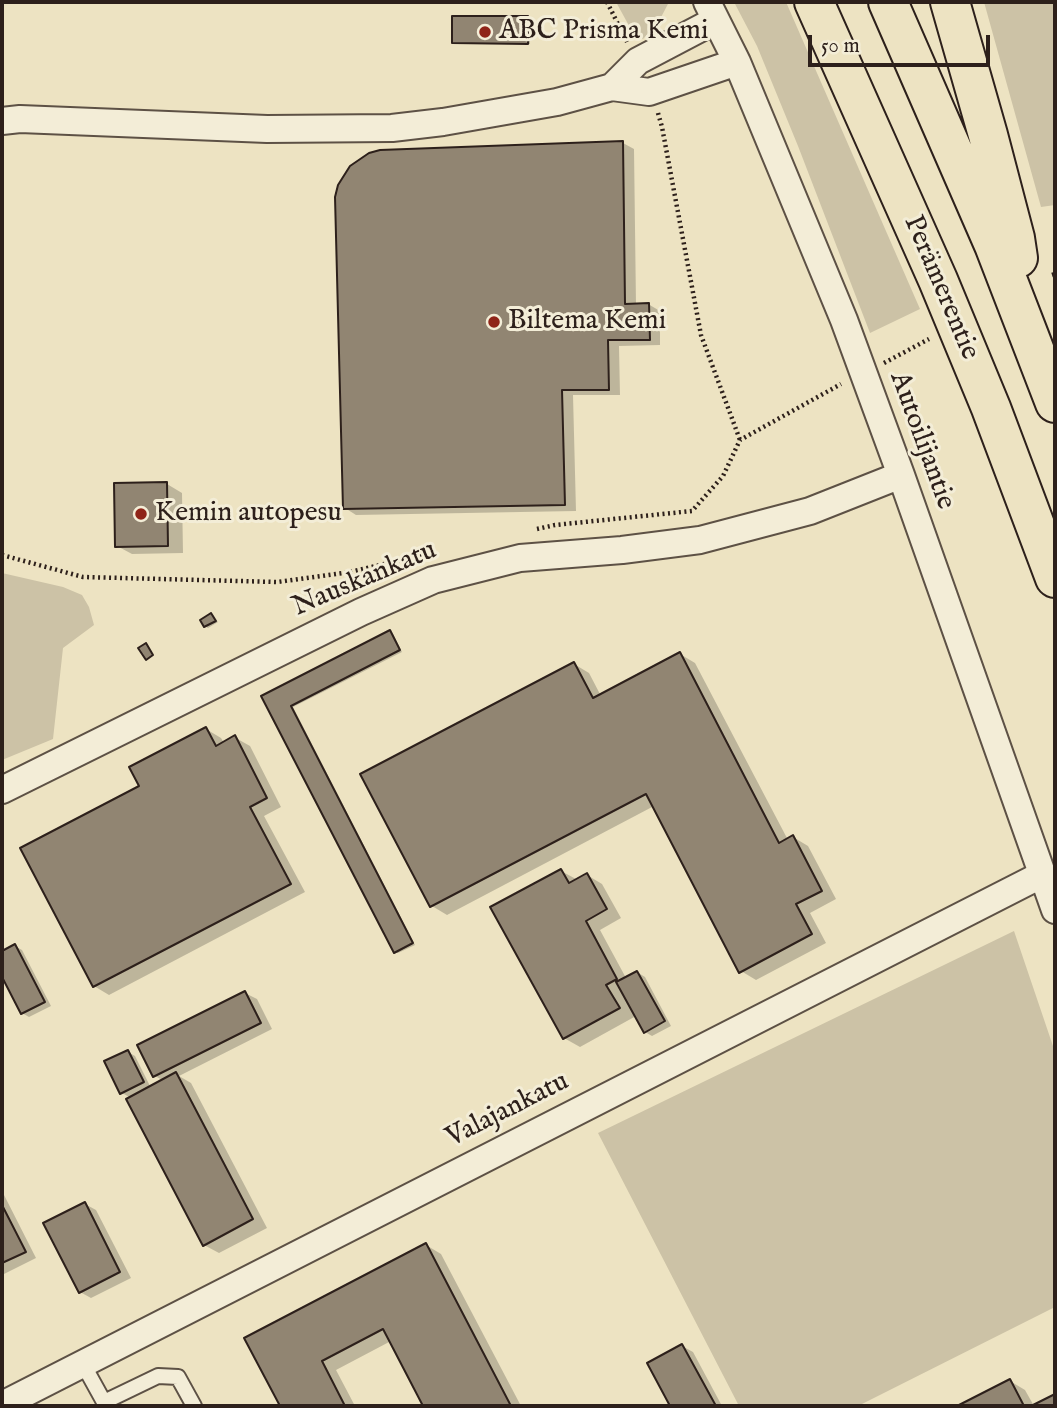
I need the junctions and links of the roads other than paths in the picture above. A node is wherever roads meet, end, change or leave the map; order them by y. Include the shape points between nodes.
1 (814, 2) edge
2 (888, 2) edge
3 (950, 2) edge
4 (711, 11) edge
5 (737, 62) junction
6 (612, 87) junction
7 (2, 121) edge
8 (1031, 339) junction
9 (1055, 403) edge
10 (901, 475) junction
11 (1055, 579) edge
12 (2, 790) edge
13 (1043, 874) junction
14 (1055, 910) edge
15 (82, 1364) junction
16 (100, 1404) edge
17 (2, 1405) edge
18 (194, 1406) edge

1 - 11 highway, Perämerentie via 943,292
2 - 8 highway
3 - 8 highway via 1015,238
4 - 5 street, Autoilijantie
4 - 6 street via 638,61
5 - 6 street via 649,92
5 - 10 street, Autoilijantie via 844,320
6 - 7 street via 557,102 392,128
8 - 9 highway
10 - 12 street, Nauskankatu via 810,510 700,540 520,558 433,580
10 - 13 street, Autoilijantie
13 - 14 street, Autoilijantie
13 - 15 street, Valajankatu
15 - 16 lane
15 - 17 street, Valajankatu
16 - 18 lane via 158,1376 178,1377

